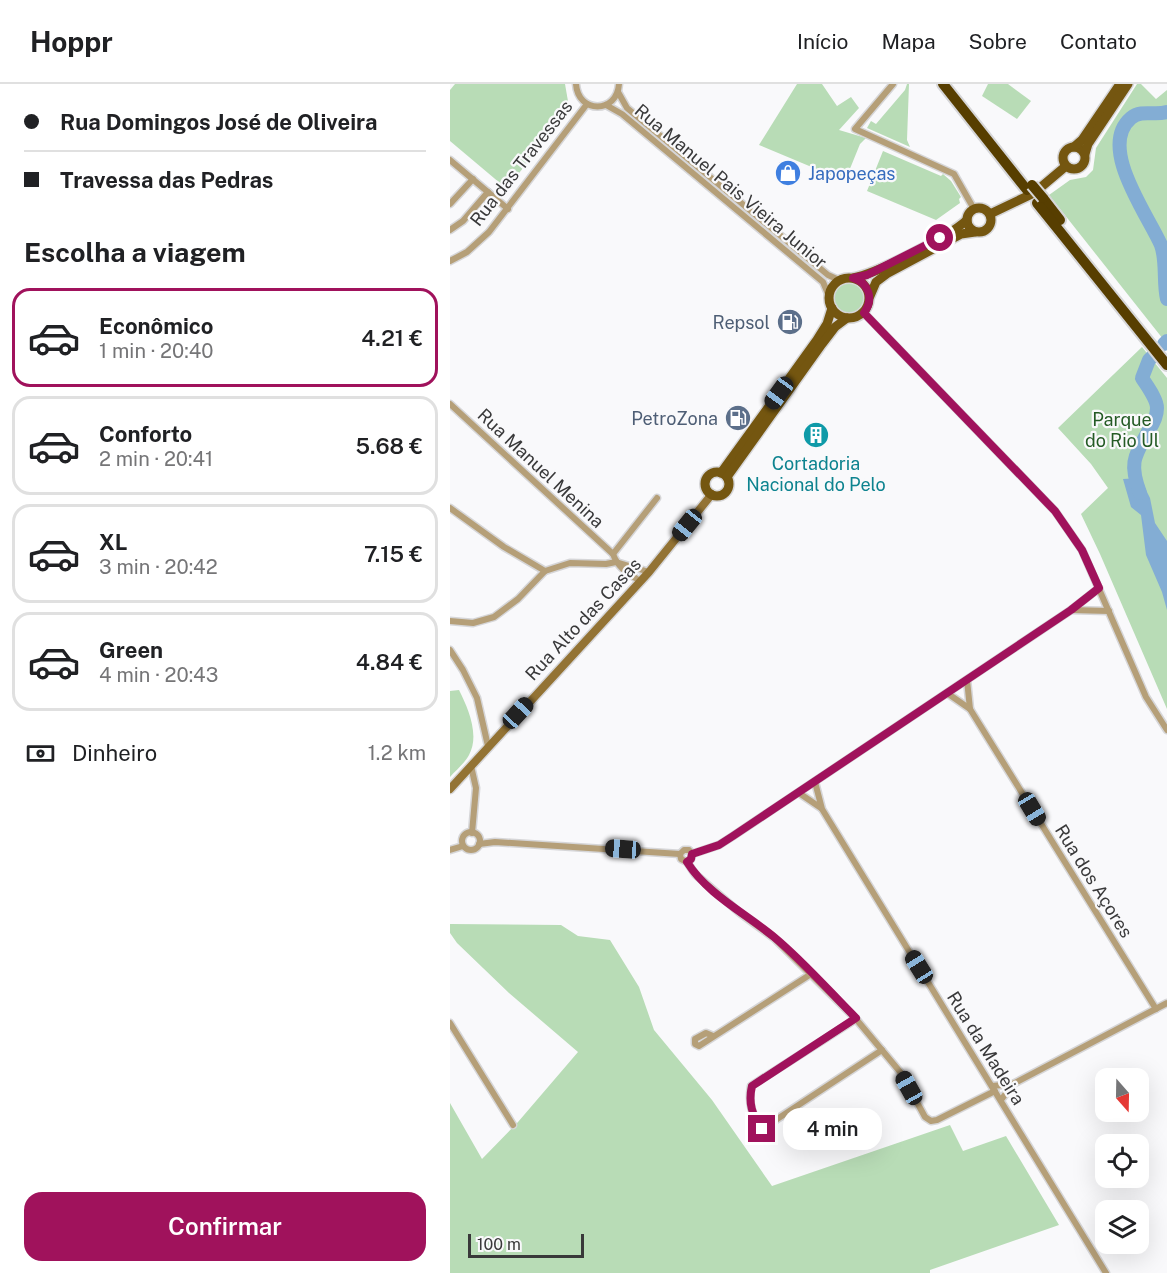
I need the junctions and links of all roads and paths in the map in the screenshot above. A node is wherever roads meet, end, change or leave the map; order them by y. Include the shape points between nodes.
1 (576, 84) edge
2 (619, 84) edge
3 (893, 84) edge
4 (943, 84) edge
5 (950, 84) edge
6 (1120, 84) edge
7 (1128, 84) edge
8 (618, 92) junction
9 (587, 104) junction
10 (606, 105) junction
11 (1074, 147) junction
12 (1085, 154) junction
13 (450, 160) edge
14 (1066, 166) junction
15 (473, 179) junction
16 (1030, 187) junction
17 (488, 192) junction
18 (1040, 201) junction
19 (450, 204) edge
20 (508, 209) junction
21 (974, 209) junction
22 (990, 214) junction
23 (967, 220) junction
24 (450, 231) edge
25 (975, 232) junction
26 (450, 261) edge
27 (853, 278) junction
28 (839, 280) junction
29 (829, 296) junction
30 (870, 296) junction
31 (831, 308) junction
32 (864, 313) junction
33 (846, 318) junction
34 (1167, 354) edge
35 (1167, 365) edge
36 (450, 404) edge
37 (724, 475) junction
38 (712, 494) junction
39 (657, 498) dead end
40 (450, 508) edge
41 (613, 554) junction
42 (615, 562) junction
43 (545, 571) junction
44 (649, 572) junction
45 (640, 581) junction
46 (1099, 588) junction
47 (1071, 610) junction
48 (1109, 611) junction
49 (450, 621) edge
50 (450, 650) edge
51 (967, 680) junction
52 (946, 693) junction
53 (970, 709) junction
54 (1167, 730) edge
55 (488, 746) junction
56 (471, 765) junction
57 (815, 782) junction
58 (450, 789) edge
59 (799, 793) junction
60 (822, 809) junction
61 (472, 833) junction
62 (479, 844) junction
63 (463, 846) junction
64 (450, 850) edge
65 (680, 854) junction
66 (692, 854) junction
67 (687, 862) junction
68 (811, 974) junction
69 (1167, 1003) edge
70 (1156, 1009) junction
71 (856, 1018) junction
72 (450, 1023) edge
73 (712, 1036) dead end
74 (882, 1050) junction
75 (1013, 1084) junction
76 (993, 1088) junction
77 (1000, 1100) junction
78 (513, 1125) dead end
79 (1106, 1273) edge

1 - 9 street, Rua das Travessas via 577,93
2 - 8 street
3 - 21 street via 855,129 954,174
4 - 16 highway
5 - 16 highway
6 - 11 main road
7 - 12 main road
8 - 10 street
8 - 28 street, Rua Manuel Pais Vieira Junior via 627,108 820,269
9 - 10 street, Rua das Travessas
9 - 20 street, Rua das Travessas
10 - 29 street, Rua Manuel Pais Vieira Junior via 622,114 823,282
11 - 12 main road
11 - 14 main road via 1064,154
12 - 14 main road via 1082,166
13 - 15 street
14 - 22 main road via 1034,194
15 - 17 street
15 - 19 street
16 - 18 highway
17 - 20 street
17 - 24 street
18 - 34 highway
18 - 35 highway
20 - 26 street, Rua das Travessas via 467,252
21 - 22 main road via 985,209
21 - 23 main road
22 - 25 main road via 989,229
23 - 25 main road
23 - 27 main road via 959,228 867,275
25 - 30 main road via 961,234 888,273 876,282
27 - 28 main road
27 - 30 main road via 865,284
28 - 29 main road
29 - 31 main road
30 - 32 main road
31 - 33 main road
31 - 37 main road via 817,340
32 - 33 main road
32 - 46 street via 1055,511 1082,550
33 - 37 main road via 835,327
36 - 41 street, Rua Manuel Menina
37 - 38 main road via 729,485 726,492
37 - 38 main road via 713,473 707,477 705,485
38 - 44 main road, Rua Alto das Casas
39 - 41 street
40 - 43 street
41 - 42 street
42 - 43 street via 570,563
42 - 44 street
42 - 45 street
43 - 49 street via 494,617 473,622
44 - 45 main road, Rua Alto das Casas
45 - 55 main road, Rua Alto das Casas
46 - 47 street
46 - 48 street
47 - 48 street
47 - 51 street
48 - 54 street via 1146,697
50 - 55 street via 477,698
51 - 52 street
51 - 53 street, Rua dos Açores
52 - 53 street, Rua dos Açores
52 - 57 street
53 - 70 street, Rua dos Açores
55 - 56 main road, Rua Alto das Casas
56 - 58 main road, Rua Alto das Casas
56 - 61 street via 476,788
57 - 59 street
57 - 60 street, Rua da Madeira
59 - 60 street, Rua da Madeira
59 - 66 street via 719,845
60 - 76 street, Rua da Madeira
61 - 62 street via 479,838
61 - 63 street via 464,835
62 - 63 street via 473,850
62 - 65 street
63 - 64 street
65 - 66 street via 686,849
65 - 67 street
66 - 67 street
67 - 68 street via 695,874 774,938
68 - 71 street
68 - 73 street
69 - 70 street
70 - 75 street
71 - 74 street
71 - 74 street via 752,1086 752,1115 762,1129
72 - 78 street
74 - 76 street via 931,1121
75 - 76 street
75 - 77 street
76 - 77 street, Rua da Madeira
77 - 79 street, Rua da Madeira

